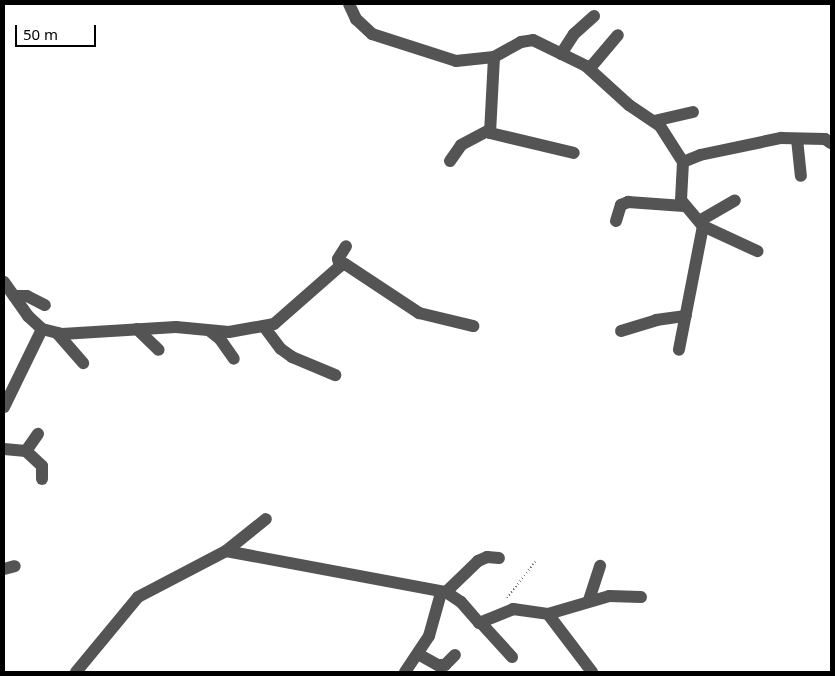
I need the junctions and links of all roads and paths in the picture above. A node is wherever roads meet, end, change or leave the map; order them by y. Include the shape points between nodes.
1 (349, 4) edge
2 (594, 16) dead end
3 (618, 36) dead end
4 (561, 54) junction
5 (494, 57) junction
6 (590, 68) junction
7 (693, 112) dead end
8 (654, 121) junction
9 (489, 130) junction
10 (797, 139) junction
11 (831, 142) edge
12 (574, 153) dead end
13 (450, 161) dead end
14 (683, 162) junction
15 (801, 176) dead end
16 (735, 200) dead end
17 (684, 206) junction
18 (616, 221) dead end
19 (702, 223) junction
20 (346, 246) dead end
21 (757, 251) dead end
22 (340, 266) junction
23 (4, 282) edge
24 (14, 296) junction
25 (45, 305) dead end
26 (686, 316) junction
27 (473, 326) dead end
28 (265, 328) junction
29 (42, 329) junction
30 (137, 329) junction
31 (210, 331) junction
32 (621, 331) dead end
33 (57, 333) junction
34 (159, 350) dead end
35 (679, 350) dead end
36 (234, 359) dead end
37 (83, 363) dead end
38 (335, 375) dead end
39 (4, 407) edge
40 (38, 434) dead end
41 (4, 449) edge
42 (26, 450) junction
43 (42, 479) dead end
44 (266, 519) dead end
45 (226, 551) junction
46 (499, 558) dead end
47 (535, 562) dead end
48 (600, 566) dead end
49 (444, 593) junction
50 (641, 597) dead end
51 (589, 600) junction
52 (500, 613) junction
53 (548, 614) junction
54 (481, 623) junction
55 (418, 654) junction
56 (455, 655) dead end
57 (512, 657) dead end
58 (76, 672) edge
59 (405, 672) edge
60 (592, 672) edge

1 - 5 street via 356,20 372,34 456,61
2 - 4 street via 574,34
3 - 6 street
4 - 5 street via 527,40
4 - 6 street
5 - 9 street
6 - 8 street via 629,105
7 - 8 street
8 - 14 street
9 - 12 street via 493,135
9 - 13 street via 461,145
10 - 11 street
10 - 14 street via 782,138 738,146
10 - 15 street
14 - 17 street via 681,200
16 - 19 street
17 - 18 street via 628,202 621,205
17 - 19 street
19 - 21 street
19 - 26 street
20 - 22 street via 338,259
22 - 27 street via 345,264 419,313
22 - 28 street via 284,316
23 - 24 street
24 - 25 street via 27,296
24 - 29 street
26 - 32 street via 656,320
26 - 35 street
28 - 31 street
28 - 38 street via 281,349 292,357
29 - 33 street
29 - 39 street
30 - 31 street via 176,327
30 - 33 street
30 - 34 street
31 - 36 street
33 - 37 street
40 - 42 street
41 - 42 street
42 - 43 street via 42,466
44 - 45 street
45 - 49 street
45 - 58 street via 138,597
46 - 49 street via 486,556 478,561
47 - 52 path via 512,591
48 - 51 street
49 - 54 street via 455,596
49 - 55 street via 429,636
50 - 51 street via 609,596
51 - 53 street
52 - 53 street via 513,609
52 - 54 street
53 - 60 street
54 - 57 street
55 - 56 street via 438,665 445,665
55 - 59 street

